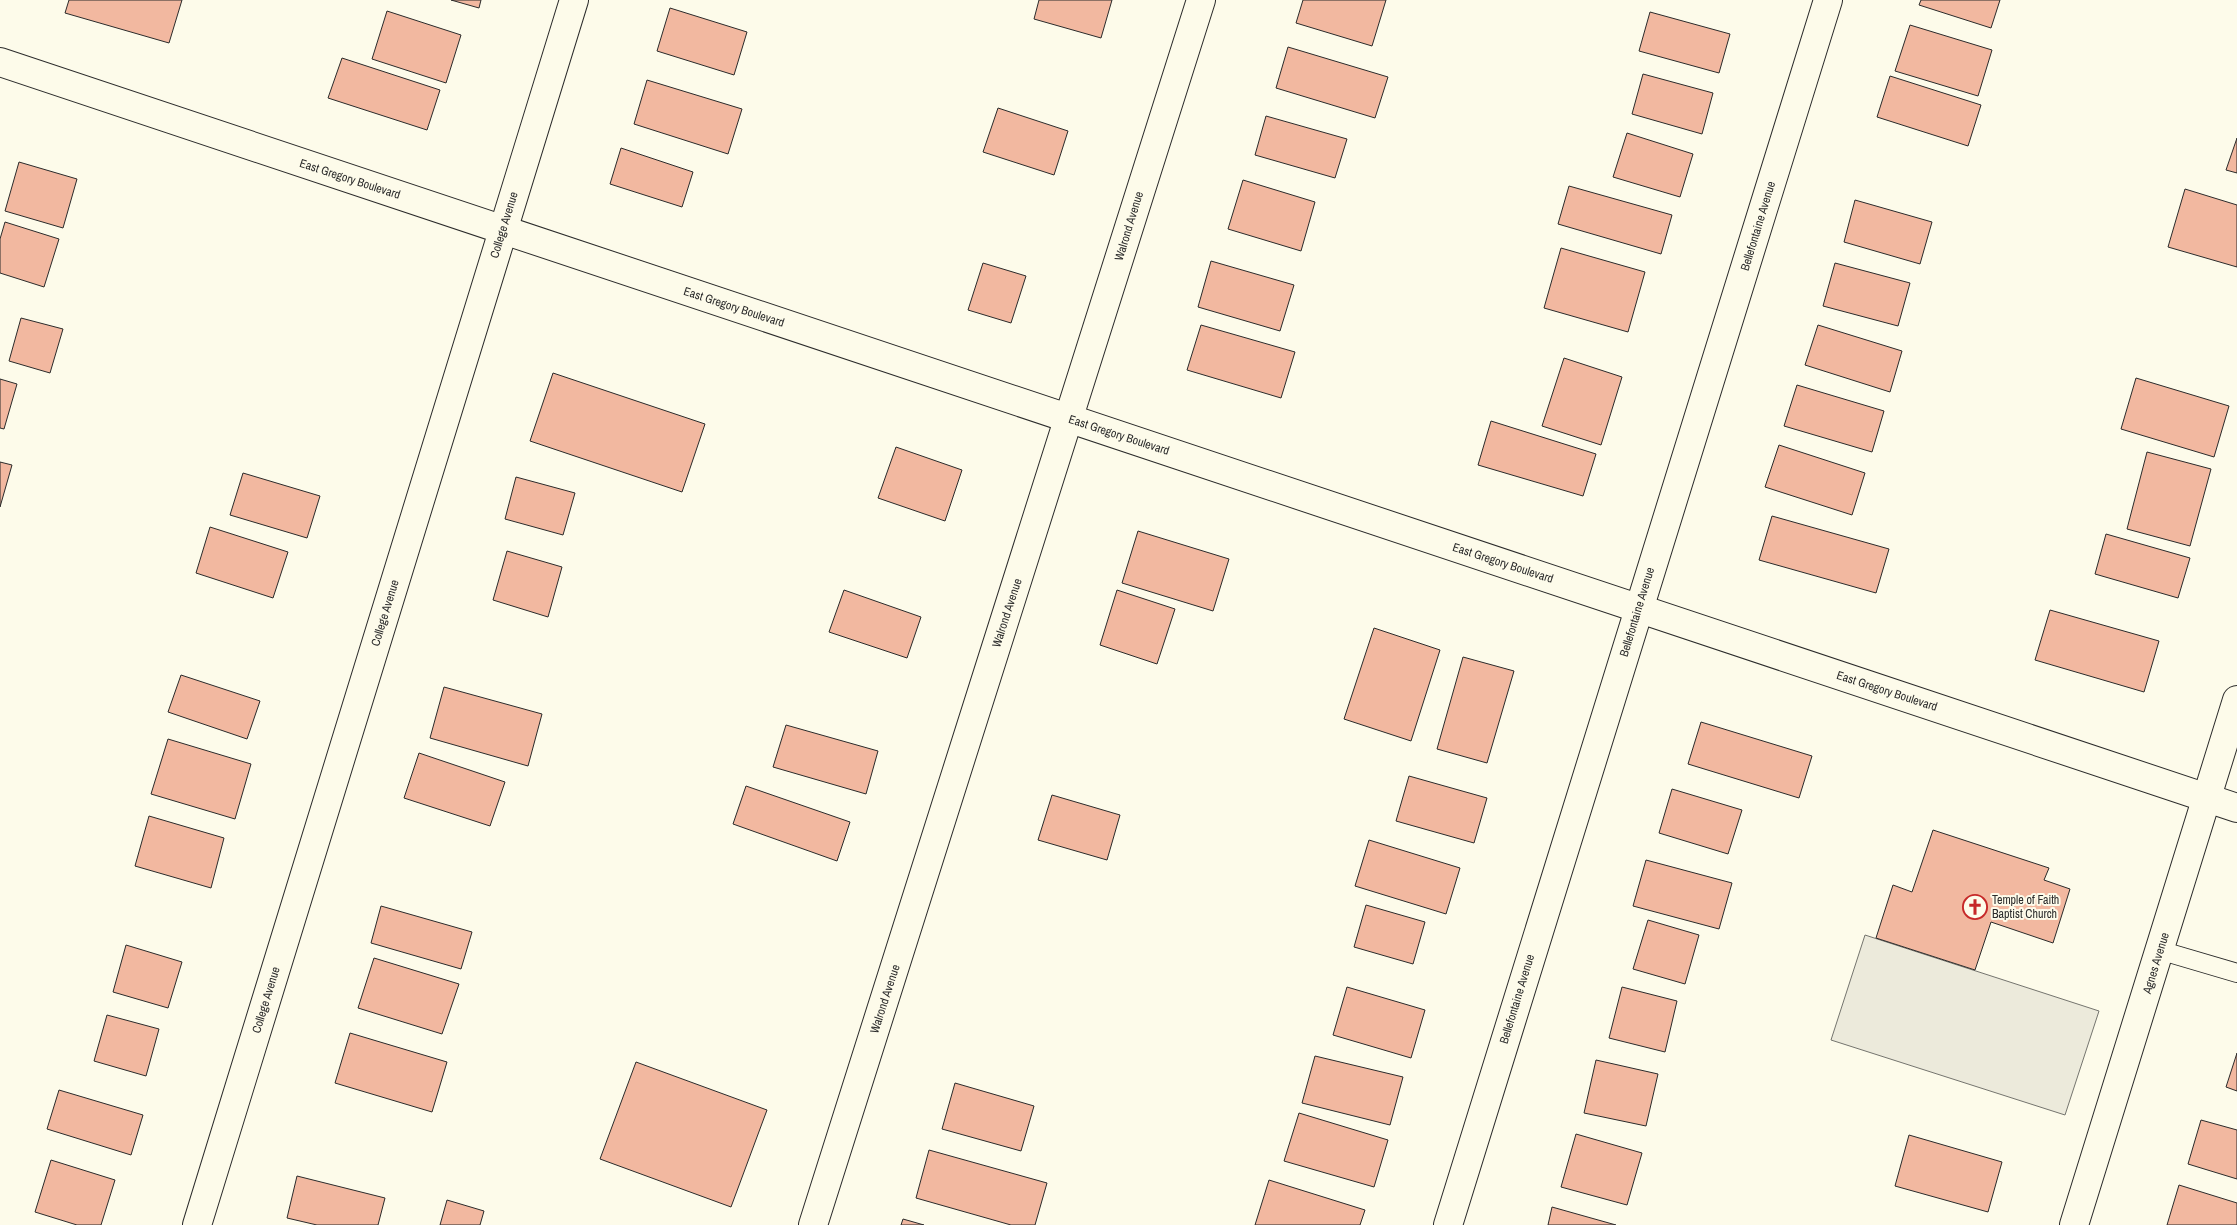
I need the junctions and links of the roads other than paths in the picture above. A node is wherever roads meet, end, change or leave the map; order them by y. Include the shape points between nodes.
1 (574, 0) edge
2 (1201, 0) edge
3 (1828, 0) edge
4 (0, 62) edge
5 (503, 229) junction
6 (1069, 418) junction
7 (1639, 608) junction
8 (2237, 700) edge
9 (2207, 798) junction
10 (2237, 808) edge
11 (2159, 950) junction
12 (2237, 973) edge
13 (197, 1225) edge
14 (813, 1225) edge
15 (1448, 1225) edge
16 (2074, 1225) edge

1 - 5 street, College Avenue
2 - 6 street, Walrond Avenue
3 - 7 street, Bellefontaine Avenue
4 - 5 street, East Gregory Boulevard
5 - 6 street, East Gregory Boulevard
5 - 13 street, College Avenue
6 - 7 street, East Gregory Boulevard
6 - 14 street, Walrond Avenue
7 - 9 street, East Gregory Boulevard
7 - 15 street, Bellefontaine Avenue
8 - 9 street, Agnes Avenue
9 - 10 street, East Gregory Boulevard
9 - 11 street, Agnes Avenue
11 - 12 lane
11 - 16 street, Agnes Avenue

